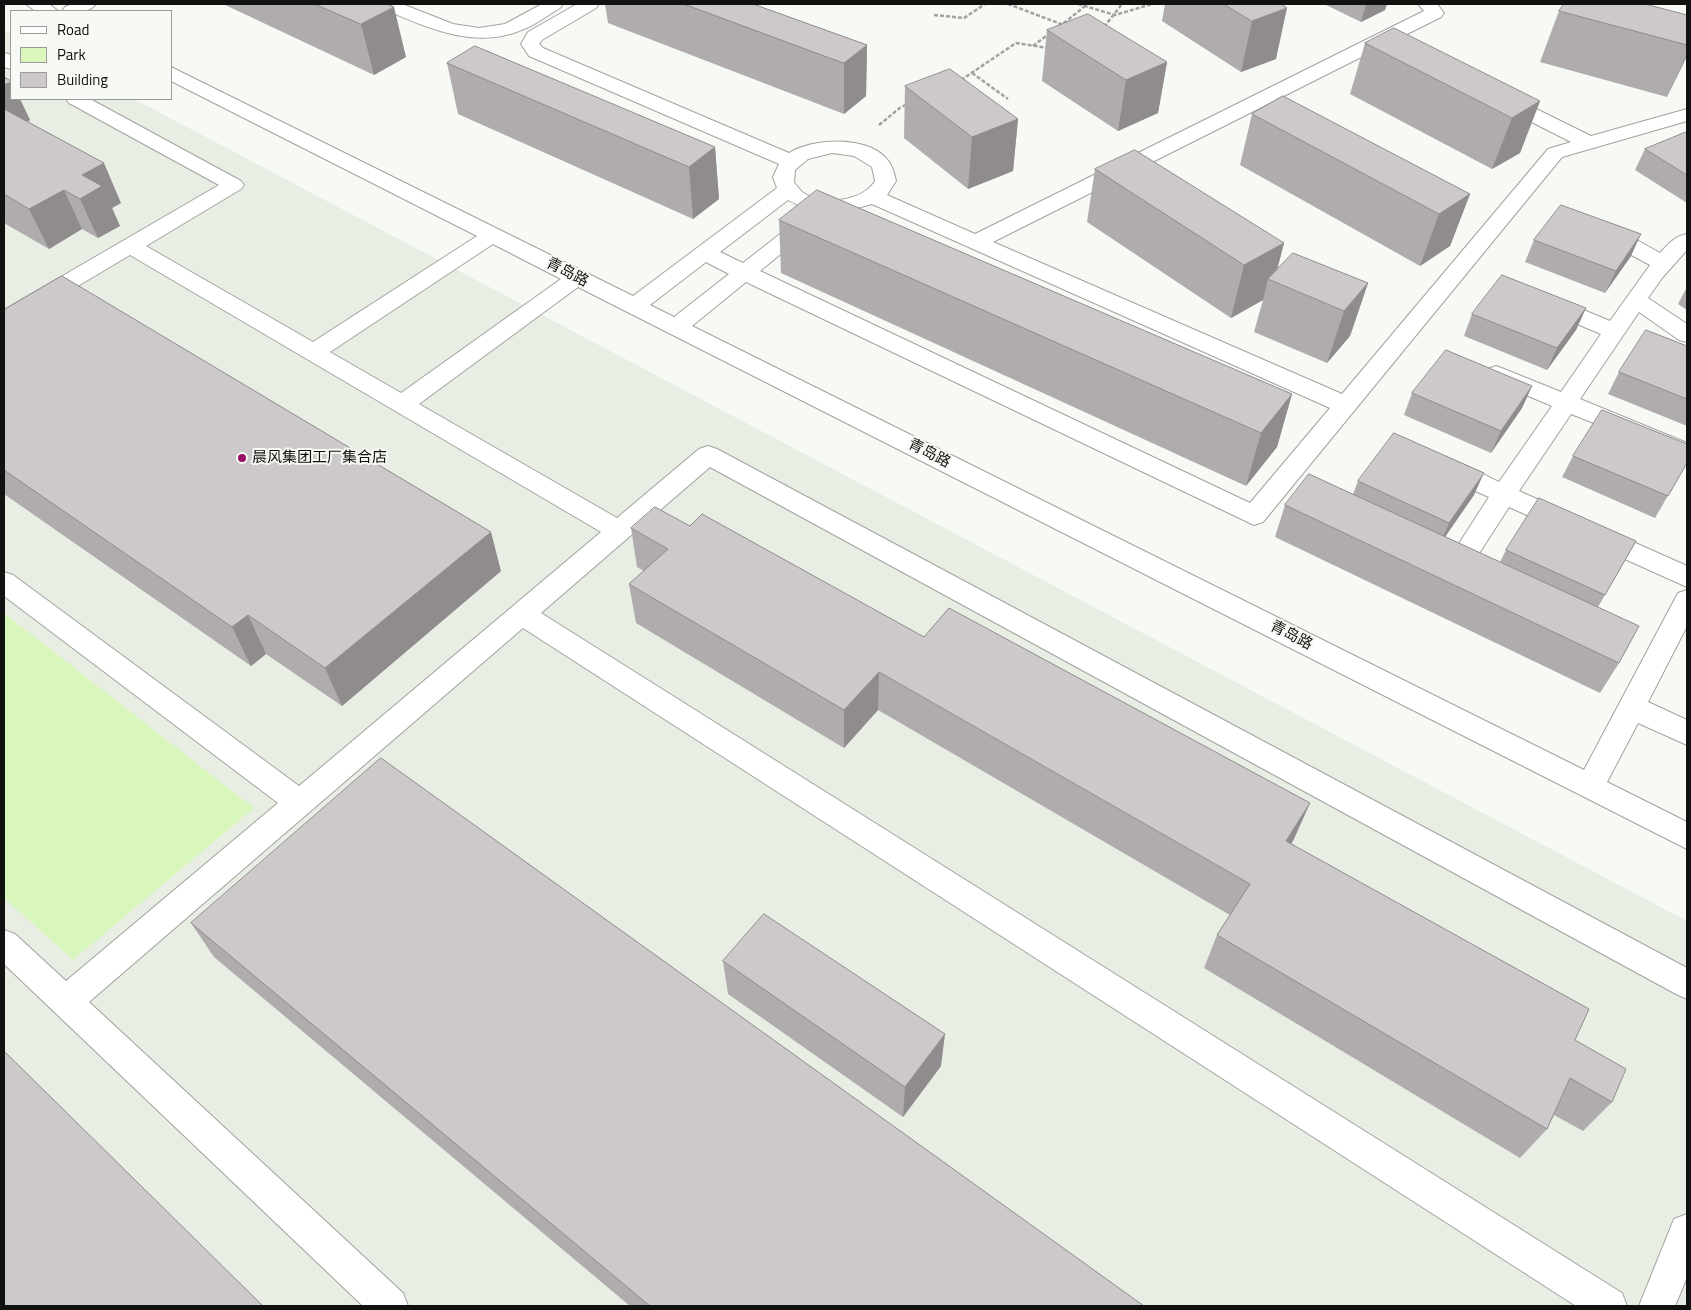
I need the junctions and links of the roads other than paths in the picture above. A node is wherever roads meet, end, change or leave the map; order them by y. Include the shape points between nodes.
1 (35, 4) edge
2 (87, 4) edge
3 (387, 4) edge
4 (554, 4) edge
5 (590, 4) edge
6 (1427, 4) edge
7 (47, 10) edge
8 (73, 10) edge
9 (1385, 39) junction
10 (1402, 48) edge
11 (172, 74) edge
12 (1482, 89) edge
13 (78, 100) edge
14 (1687, 115) edge
15 (1589, 143) junction
16 (790, 161) junction
17 (788, 190) junction
18 (873, 196) junction
19 (827, 207) junction
20 (1588, 223) edge
21 (492, 234) junction
22 (1687, 240) edge
23 (975, 242) junction
24 (130, 246) junction
25 (704, 253) junction
26 (1663, 263) junction
27 (745, 273) junction
28 (578, 278) junction
29 (1529, 295) edge
30 (1636, 300) junction
31 (634, 306) junction
32 (4, 320) edge
33 (676, 327) junction
34 (1615, 331) junction
35 (1687, 335) edge
36 (313, 353) junction
37 (1476, 366) edge
38 (1567, 402) junction
39 (402, 404) junction
40 (1345, 405) junction
41 (1687, 452) edge
42 (1427, 460) edge
43 (1504, 494) junction
44 (619, 531) junction
45 (1462, 559) edge
46 (1687, 577) edge
47 (4, 582) edge
48 (1687, 600) edge
49 (522, 614) junction
50 (1631, 707) junction
51 (1687, 733) edge
52 (1590, 786) junction
53 (300, 803) junction
54 (1687, 836) edge
55 (4, 944) edge
56 (1687, 984) edge
57 (66, 1002) junction
58 (1687, 1232) edge
59 (390, 1306) edge
60 (1608, 1306) edge
61 (1657, 1306) edge

1 - 7 street
2 - 8 street
3 - 4 street via 450,30 481,34 512,28
5 - 16 street via 535,36 530,44 536,52
6 - 9 street via 1435,13
9 - 10 street
9 - 23 street
11 - 21 street, 青岛路
12 - 15 street
13 - 24 street via 234,185
14 - 15 street
15 - 40 street via 1555,153
16 - 17 street via 783,181
16 - 18 street via 801,154 832,147 850,149 871,157 884,169 885,179 882,188
17 - 19 street via 810,204
17 - 25 street
18 - 19 street via 860,203
18 - 23 street
19 - 27 street
20 - 26 street
21 - 28 street, 青岛路
21 - 36 street
22 - 26 street
23 - 40 street
24 - 32 street
24 - 36 street
25 - 27 street
25 - 31 street
26 - 30 street
27 - 33 street
27 - 40 street via 1254,516
28 - 31 street, 青岛路
28 - 39 street
29 - 34 street
30 - 34 street
30 - 35 street
31 - 33 street, 青岛路
33 - 52 street, 青岛路
34 - 38 street
36 - 39 street
37 - 38 street
38 - 41 street
38 - 43 street
39 - 44 street
42 - 43 street
43 - 45 street
43 - 46 street
44 - 49 street
44 - 56 street via 708,455
47 - 53 street
48 - 50 street
49 - 53 street
49 - 60 street
50 - 51 street
50 - 52 street
52 - 54 street, 青岛路
53 - 57 street
55 - 57 street
57 - 59 street
58 - 61 street

